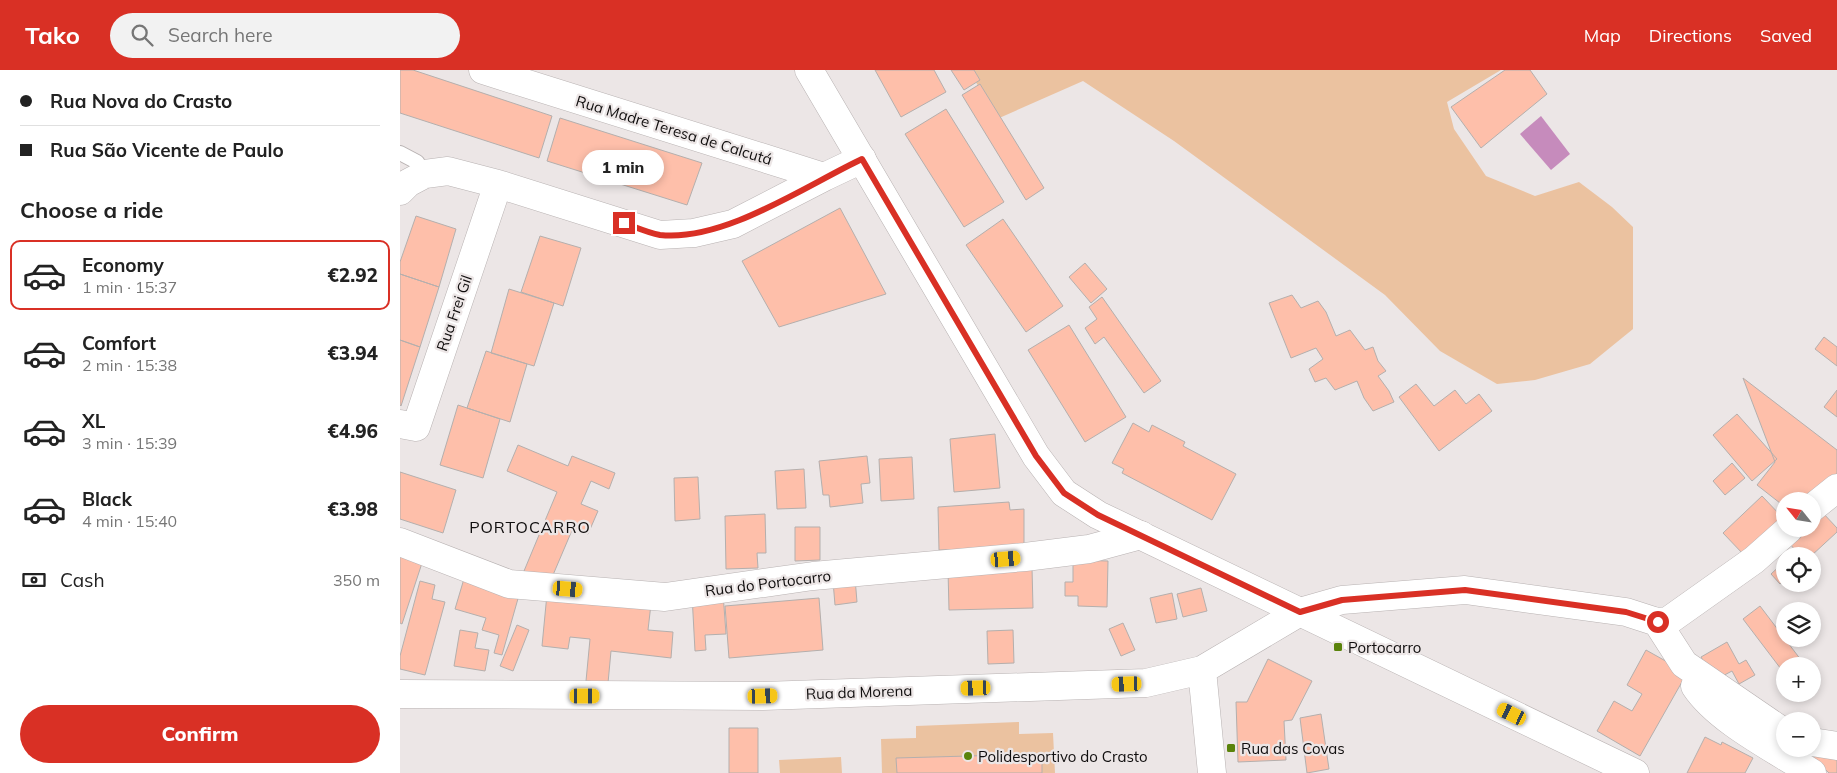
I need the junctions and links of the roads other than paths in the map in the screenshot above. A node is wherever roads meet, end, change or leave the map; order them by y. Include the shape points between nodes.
1 (483, 70) edge
2 (809, 70) edge
3 (400, 153) edge
4 (862, 159) junction
5 (425, 174) junction
6 (824, 177) junction
7 (498, 184) junction
8 (400, 191) edge
9 (400, 424) edge
10 (1837, 488) edge
11 (1821, 501) edge
12 (1141, 536) junction
13 (1779, 538) edge
14 (400, 542) edge
15 (1300, 612) junction
16 (1658, 622) junction
17 (1684, 664) junction
18 (1202, 670) junction
19 (400, 694) edge
20 (1776, 727) edge
21 (1821, 743) edge
22 (1837, 746) edge
23 (1212, 773) edge
24 (1635, 773) edge
25 (1812, 773) edge

1 - 6 street, Rua Madre Teresa de Calcutá
2 - 4 street
3 - 5 lane via 416,162
4 - 6 street
4 - 12 street via 1036,456 1064,493 1098,515
5 - 7 street via 448,171
5 - 8 street
6 - 7 street via 734,224 694,233 660,235
7 - 9 street, Rua Frei Gil via 416,427
10 - 11 street
12 - 14 street, Rua do Portocarro via 1089,549 813,576 665,597 509,584
12 - 15 street
13 - 16 street via 1681,613 1668,621
15 - 16 street, Rua da Morena via 1342,600 1465,590 1626,612
15 - 18 street, Rua da Morena
15 - 24 street
16 - 17 street
17 - 20 street
17 - 25 street via 1701,696 1726,717
18 - 19 street, Rua da Morena via 1146,683 763,696
18 - 23 street
21 - 22 street

